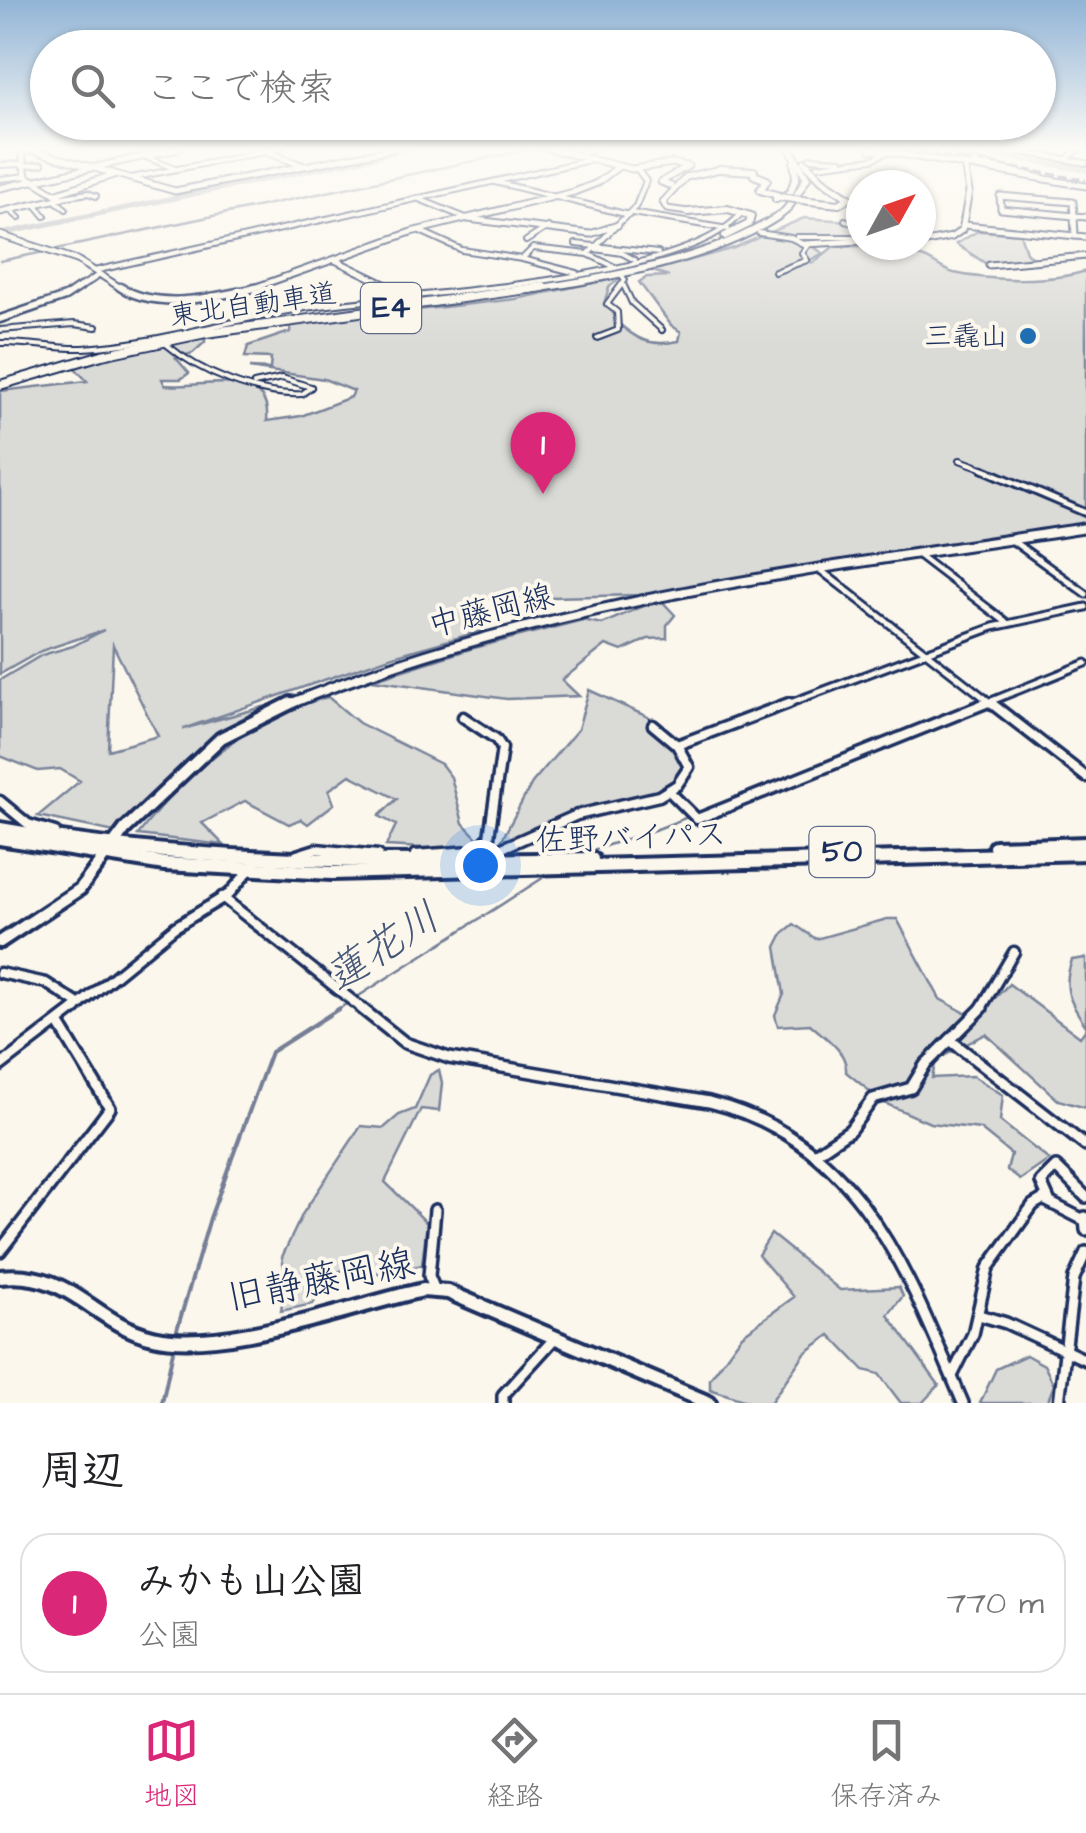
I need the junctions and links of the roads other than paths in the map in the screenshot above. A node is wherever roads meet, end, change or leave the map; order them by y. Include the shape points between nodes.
1 (15, 214) edge
2 (351, 214) edge
3 (457, 214) edge
4 (480, 214) edge
5 (630, 214) edge
6 (633, 214) edge
7 (745, 214) edge
8 (775, 214) edge
9 (785, 214) edge
10 (786, 214) edge
11 (966, 214) edge
12 (1060, 214) edge
13 (739, 216) dead end
14 (1074, 216) junction
15 (1086, 217) edge
16 (19, 218) dead end
17 (466, 218) junction
18 (778, 220) junction
19 (618, 225) junction
20 (964, 225) junction
21 (549, 227) junction
22 (732, 229) junction
23 (418, 230) junction
24 (760, 233) dead end
25 (0, 235) edge
26 (1075, 236) junction
27 (846, 237) edge
28 (1086, 237) edge
29 (791, 238) junction
30 (846, 239) edge
31 (936, 240) edge
32 (526, 241) dead end
33 (576, 244) dead end
34 (805, 244) junction
35 (596, 247) junction
36 (631, 248) junction
37 (622, 253) junction
38 (588, 254) junction
39 (662, 256) junction
40 (1086, 256) edge
41 (522, 259) junction
42 (335, 260) junction
43 (636, 260) junction
44 (989, 266) dead end
45 (614, 267) junction
46 (775, 272) dead end
47 (96, 273) junction
48 (578, 274) junction
49 (621, 274) dead end
50 (623, 284) junction
51 (414, 298) junction
52 (634, 304) junction
53 (609, 306) junction
54 (0, 320) edge
55 (96, 327) dead end
56 (0, 330) edge
57 (662, 330) dead end
58 (597, 338) dead end
59 (0, 343) edge
60 (166, 344) dead end
61 (0, 383) edge
62 (253, 385) junction
63 (960, 460) dead end
64 (1086, 513) edge
65 (1086, 528) edge
66 (1010, 539) junction
67 (916, 553) junction
68 (819, 569) junction
69 (1086, 594) edge
70 (1086, 608) edge
71 (1008, 623) junction
72 (926, 652) junction
73 (1086, 664) edge
74 (988, 700) junction
75 (462, 718) dead end
76 (653, 725) dead end
77 (677, 746) junction
78 (1086, 777) edge
79 (669, 792) junction
80 (0, 802) edge
81 (0, 830) edge
82 (0, 838) edge
83 (1086, 844) edge
84 (141, 845) dead end
85 (103, 848) junction
86 (1086, 853) edge
87 (472, 854) junction
88 (254, 863) junction
89 (222, 898) junction
90 (0, 942) edge
91 (1014, 952) dead end
92 (0, 974) edge
93 (80, 1005) junction
94 (59, 1024) junction
95 (950, 1040) junction
96 (0, 1066) edge
97 (1086, 1146) edge
98 (816, 1154) junction
99 (1086, 1197) edge
100 (1050, 1201) junction
101 (436, 1210) dead end
102 (1085, 1222) edge
103 (0, 1251) edge
104 (1086, 1252) edge
105 (0, 1277) edge
106 (434, 1290) junction
107 (979, 1315) junction
108 (556, 1337) junction
109 (1067, 1352) junction
110 (1086, 1360) edge
111 (951, 1377) junction
112 (503, 1403) edge
113 (709, 1403) edge
114 (963, 1403) edge
115 (1060, 1403) edge

1 - 16 street
2 - 47 street
3 - 17 street
4 - 17 main road
5 - 19 street
6 - 22 street
7 - 39 highway via 752,219 734,233
8 - 39 highway, 東北自動車道 / E4 via 729,238
9 - 18 highway, 東北自動車道 / E4
10 - 18 highway
11 - 20 main road
12 - 14 main road
13 - 22 street
14 - 15 main road
14 - 26 main road
17 - 21 main road
17 - 23 main road
18 - 61 highway, 東北自動車道 / E4 via 723,244 626,271 186,336
19 - 21 main road via 592,234
19 - 35 street
20 - 26 main road
20 - 31 main road
21 - 32 street
22 - 39 street
23 - 41 street via 462,250
23 - 42 main road
24 - 29 street
25 - 47 main road
26 - 28 main road
27 - 29 street
29 - 34 street
30 - 34 main road
33 - 35 street
34 - 46 street via 807,260
35 - 36 street
35 - 37 street
35 - 38 street
36 - 37 street
36 - 39 street
37 - 43 street
38 - 41 street via 533,248
38 - 45 street
39 - 43 street
39 - 61 highway, 東北自動車道 / E4 via 517,289 184,333
40 - 44 main road
41 - 48 street
42 - 47 main road via 248,291 198,299 136,295
42 - 51 main road
43 - 45 street
45 - 48 street
47 - 54 main road via 66,297
48 - 51 street
49 - 50 street
50 - 52 street
50 - 53 street
51 - 59 street via 318,305 89,347
52 - 53 street
52 - 57 street
53 - 58 street via 617,312 618,330
55 - 56 street
60 - 62 street via 210,375
62 - 62 street via 282,378 312,388 287,395
63 - 64 street
65 - 66 main road, 中藤岡線
66 - 67 main road, 中藤岡線
66 - 69 street
67 - 68 main road, 中藤岡線
67 - 71 street
68 - 72 street
68 - 85 main road, 中藤岡線 via 682,592 360,674 221,738
70 - 71 street
71 - 72 street
72 - 74 street
72 - 77 street
73 - 74 street
74 - 78 street
74 - 79 street via 693,815
75 - 87 street via 496,740 502,758 489,836
76 - 77 street
77 - 79 street via 689,768
79 - 87 street via 577,815 500,849
80 - 85 street via 38,828
81 - 85 highway, 佐野バイパス / 50
82 - 85 highway, 佐野バイパス / 50
83 - 88 highway, 佐野バイパス / 50
84 - 88 street
85 - 88 highway, 佐野バイパス / 50
85 - 90 main road, 中藤岡線 via 73,894
86 - 88 highway, 佐野バイパス / 50 via 498,869
87 - 88 street via 316,849
88 - 89 street via 246,881
89 - 93 street via 176,926
89 - 98 street via 389,1033 424,1051 725,1107 774,1124
91 - 95 street via 985,1004
92 - 93 street via 46,983
93 - 94 street
94 - 96 street
94 - 103 street via 110,1108
95 - 97 street
95 - 98 street via 911,1088 873,1099 850,1130
98 - 111 street via 876,1220
99 - 100 street via 1056,1167 1041,1182
100 - 102 street
100 - 107 street via 1033,1205 996,1254
101 - 106 street via 429,1276
104 - 109 street via 1074,1278
105 - 106 main road, 旧静藤岡線 via 23,1273 52,1280 143,1333 169,1338 264,1327
106 - 108 main road, 旧静藤岡線
107 - 109 street
107 - 111 street
108 - 112 street
108 - 113 main road, 旧静藤岡線
109 - 110 street
109 - 115 street
111 - 114 street

